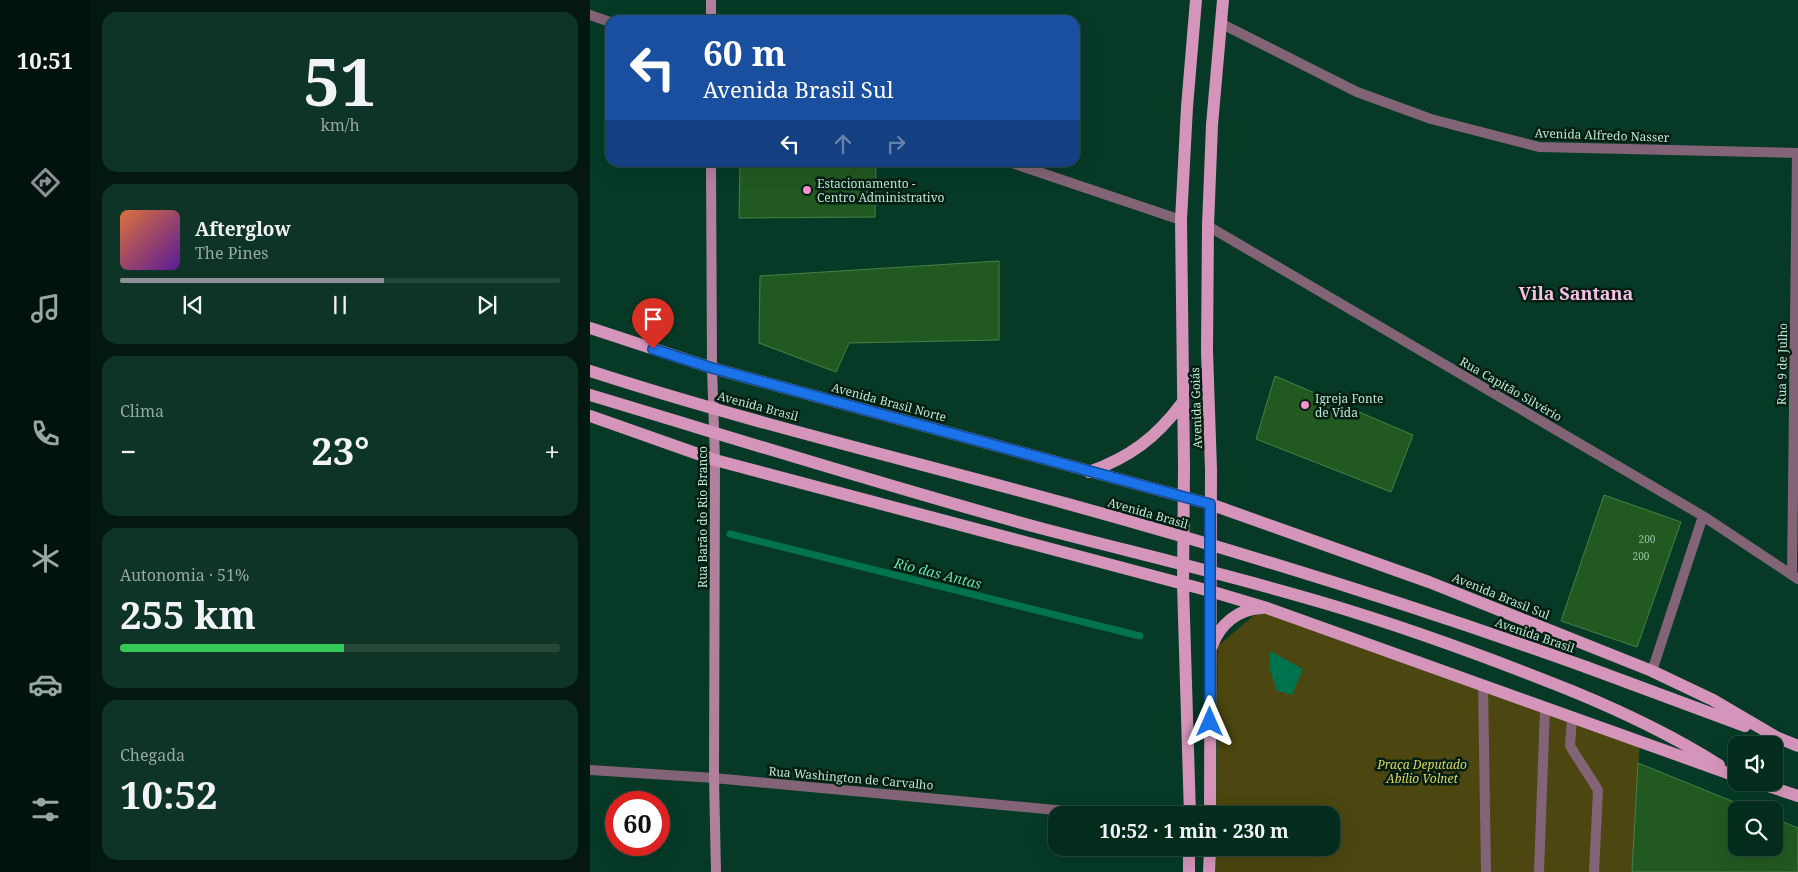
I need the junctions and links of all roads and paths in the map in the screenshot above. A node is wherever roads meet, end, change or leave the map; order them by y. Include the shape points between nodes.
1 (711, 0) edge
2 (1196, 0) edge
3 (1223, 0) edge
4 (590, 15) edge
5 (711, 15) edge
6 (605, 20) edge
7 (1220, 23) junction
8 (1798, 153) edge
9 (711, 167) edge
10 (1024, 167) edge
11 (1181, 220) junction
12 (1208, 226) junction
13 (590, 328) edge
14 (712, 368) junction
15 (590, 371) edge
16 (590, 395) edge
17 (1182, 403) junction
18 (590, 416) edge
19 (715, 460) junction
20 (1089, 472) junction
21 (1184, 496) junction
22 (1210, 504) junction
23 (1703, 516) junction
24 (1795, 577) edge
25 (1183, 585) junction
26 (1210, 591) junction
27 (1267, 608) junction
28 (1211, 648) junction
29 (1652, 671) junction
30 (1483, 685) junction
31 (1544, 708) junction
32 (1572, 718) junction
33 (1773, 736) edge
34 (1774, 736) edge
35 (1783, 740) edge
36 (1798, 746) edge
37 (590, 770) edge
38 (1728, 771) edge
39 (1728, 773) edge
40 (714, 778) junction
41 (1783, 791) edge
42 (1798, 796) edge
43 (1190, 806) edge
44 (1210, 806) edge
45 (1048, 809) edge
46 (1189, 856) edge
47 (1210, 856) edge
48 (716, 872) edge
49 (1189, 872) edge
50 (1209, 872) edge
51 (1486, 872) edge
52 (1539, 872) edge
53 (1594, 872) edge

1 - 5 main road
2 - 11 main road, Avenida Goiás
3 - 7 main road, Avenida Goiás
4 - 6 street
7 - 8 street, Avenida Alfredo Nasser via 1357,92 1431,119 1539,147
7 - 12 main road, Avenida Goiás
8 - 24 street, Rua 9 de Julho
9 - 14 main road, Rua Barão do Rio Branco
10 - 11 street
11 - 17 main road, Avenida Goiás
12 - 22 main road, Avenida Goiás
12 - 23 street, Rua Capitão Silvério
13 - 14 main road, Avenida Brasil Norte
14 - 19 main road, Rua Barão do Rio Branco
14 - 20 main road, Avenida Brasil Norte
15 - 33 main road, Avenida Brasil, bridge via 669,396 1070,504 1375,594
16 - 38 main road, bridge via 885,484 1325,603 1412,630 1501,662 1626,714
17 - 20 main road via 1144,444 1127,456
17 - 21 main road, Avenida Goiás
18 - 19 main road
19 - 25 main road
19 - 40 main road, Rua Barão do Rio Branco
20 - 21 main road, Avenida Brasil Norte
21 - 22 main road, Avenida Brasil Sul
21 - 25 main road, Avenida Goiás
22 - 26 main road, Avenida Goiás
22 - 29 main road, Avenida Brasil Sul via 1429,582
23 - 24 street, Rua Capitão Silvério
23 - 29 street
25 - 26 main road
25 - 43 main road, Avenida Goiás
26 - 27 main road
26 - 28 main road, Avenida Goiás
27 - 28 main road via 1244,611 1234,616 1220,630
27 - 30 main road
28 - 44 main road, Avenida Goiás
29 - 34 main road, Avenida Brasil Sul via 1713,700
30 - 31 main road
30 - 51 street
31 - 32 main road
31 - 52 street
32 - 39 main road
32 - 53 street via 1570,746 1598,790
35 - 36 main road, Avenida Brasil Sul
37 - 40 street, Rua Washington de Carvalho
40 - 45 street, Rua Washington de Carvalho
40 - 48 main road, Rua Barão do Rio Branco
41 - 42 main road
46 - 49 main road
47 - 50 main road

